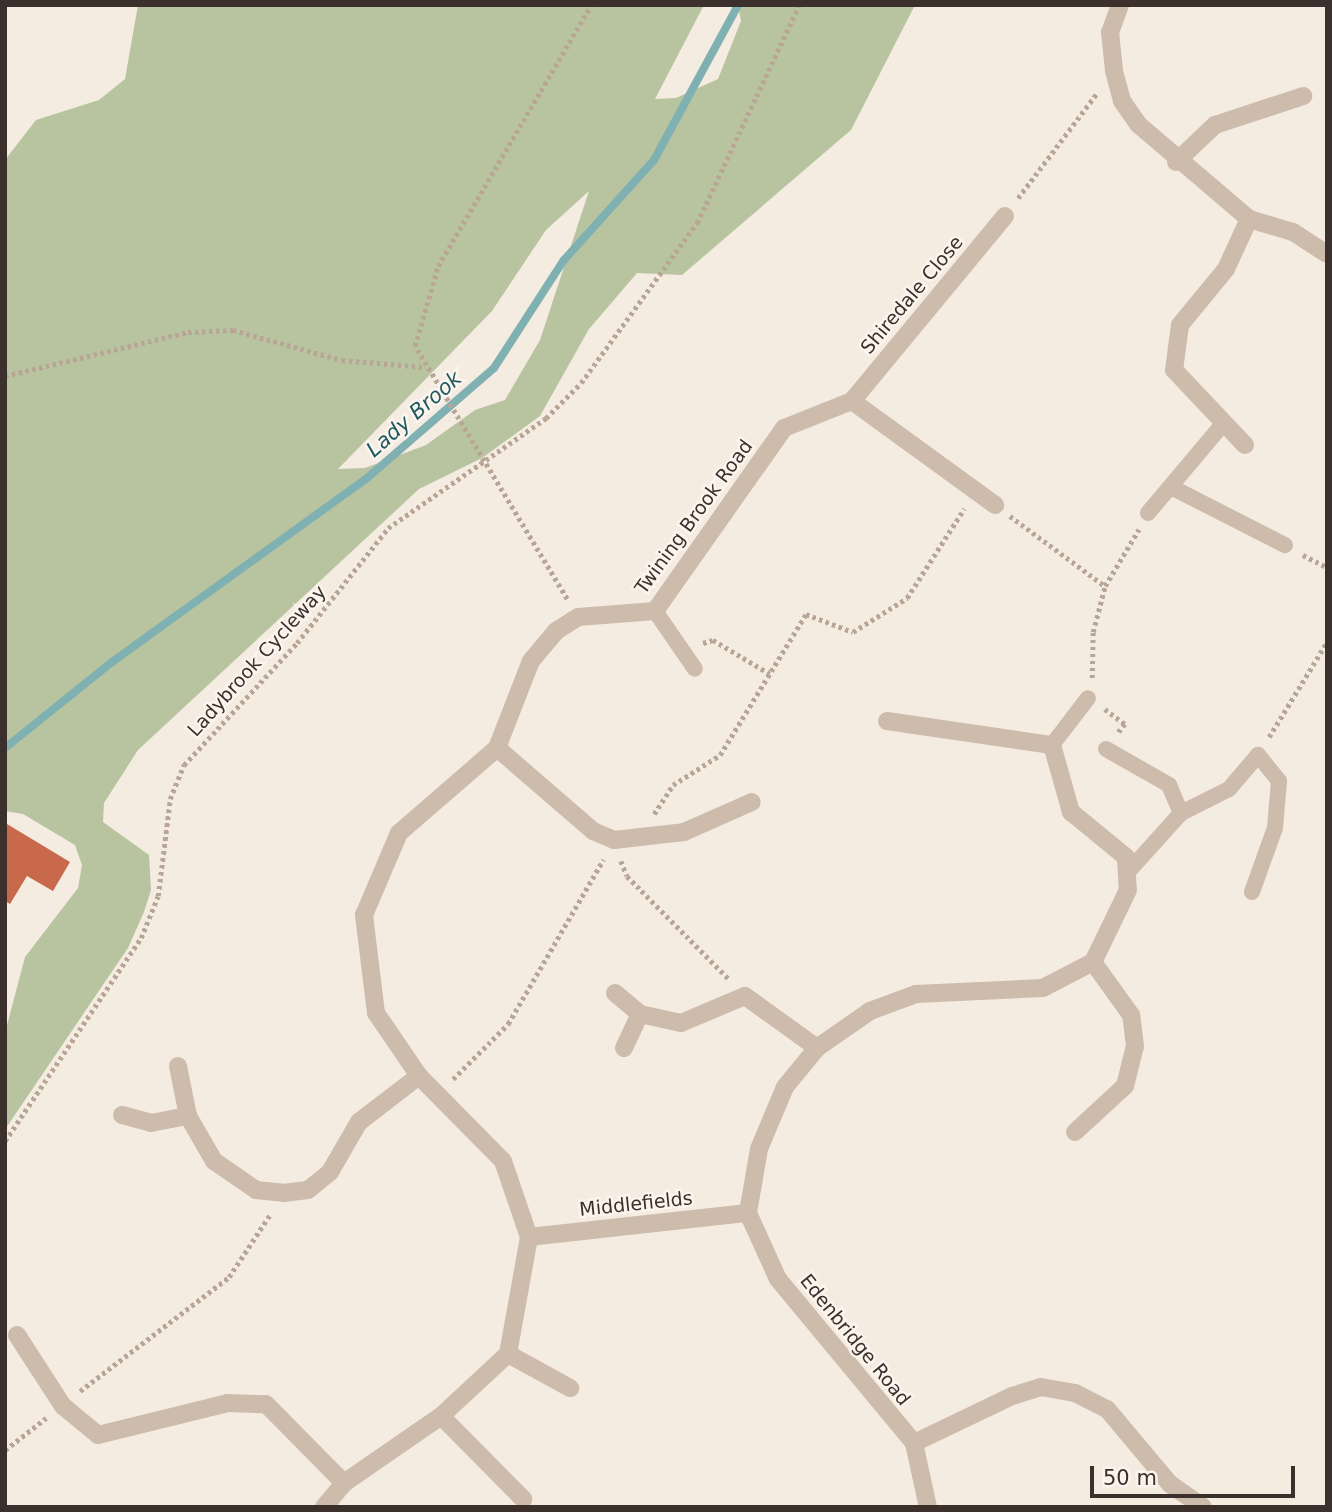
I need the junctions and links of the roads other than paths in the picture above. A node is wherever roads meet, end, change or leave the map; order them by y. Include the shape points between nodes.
1 (1120, 5) edge
2 (1303, 96) dead end
3 (1176, 162) junction
4 (1005, 216) road end
5 (1249, 219) junction
6 (1327, 254) edge
7 (852, 401) junction
8 (1223, 424) junction
9 (1245, 445) dead end
10 (1171, 487) junction
11 (995, 505) road end
12 (1148, 513) road end
13 (1285, 545) dead end
14 (655, 611) junction
15 (695, 669) dead end
16 (1088, 698) road end
17 (887, 721) dead end
18 (1052, 745) junction
19 (497, 748) junction
20 (1106, 749) road end
21 (752, 802) dead end
22 (1181, 813) junction
23 (1127, 873) junction
24 (1252, 892) dead end
25 (1093, 962) junction
26 (615, 993) dead end
27 (640, 1014) junction
28 (624, 1048) dead end
29 (817, 1048) junction
30 (178, 1066) dead end
31 (419, 1076) junction
32 (122, 1115) dead end
33 (188, 1116) junction
34 (1075, 1132) dead end
35 (748, 1213) junction
36 (529, 1237) junction
37 (17, 1335) dead end
38 (508, 1354) junction
39 (570, 1388) dead end
40 (441, 1416) junction
41 (914, 1443) junction
42 (344, 1483) junction
43 (523, 1499) dead end
44 (324, 1507) edge
45 (928, 1507) edge
46 (1203, 1507) edge

1 - 3 street via 1110,32 1122,101
2 - 3 street via 1215,125
3 - 5 street
4 - 7 street, Shiredale Close
5 - 6 street via 1293,232
5 - 8 street via 1226,269 1180,325 1174,370
7 - 11 street
7 - 14 street, Twining Brook Road via 785,428
8 - 9 street
8 - 10 lane
10 - 12 lane
10 - 13 lane
14 - 15 lane
14 - 19 street, Twining Brook Road via 578,617 531,661
16 - 18 lane
17 - 18 street
18 - 23 street via 1071,812 1126,857
19 - 21 street via 593,831 614,840 638,841 684,832
19 - 31 street via 399,833 364,915 376,1013
20 - 22 lane via 1169,785
22 - 23 lane
22 - 24 lane via 1229,789 1258,755 1279,781 1275,828
23 - 25 street via 1128,890
25 - 29 street via 1043,988 916,994 870,1011
25 - 34 street via 1131,1015 1135,1046 1125,1086
26 - 27 street
27 - 28 street
27 - 29 street via 681,1023 745,996
29 - 35 street via 785,1087 759,1149
30 - 33 street
31 - 33 street via 359,1122 330,1172 308,1190 256,1190 214,1161
31 - 36 street via 503,1161
32 - 33 street via 151,1123
35 - 36 street, Middlefields
35 - 41 street, Edenbridge Road via 778,1279
36 - 38 street
37 - 42 street via 63,1406 98,1434 228,1403 266,1404
38 - 39 street
38 - 40 street
40 - 42 street
40 - 43 street
41 - 45 street, Edenbridge Road
41 - 46 street via 1012,1396 1041,1387 1075,1393 1107,1409 1162,1476
42 - 44 street

